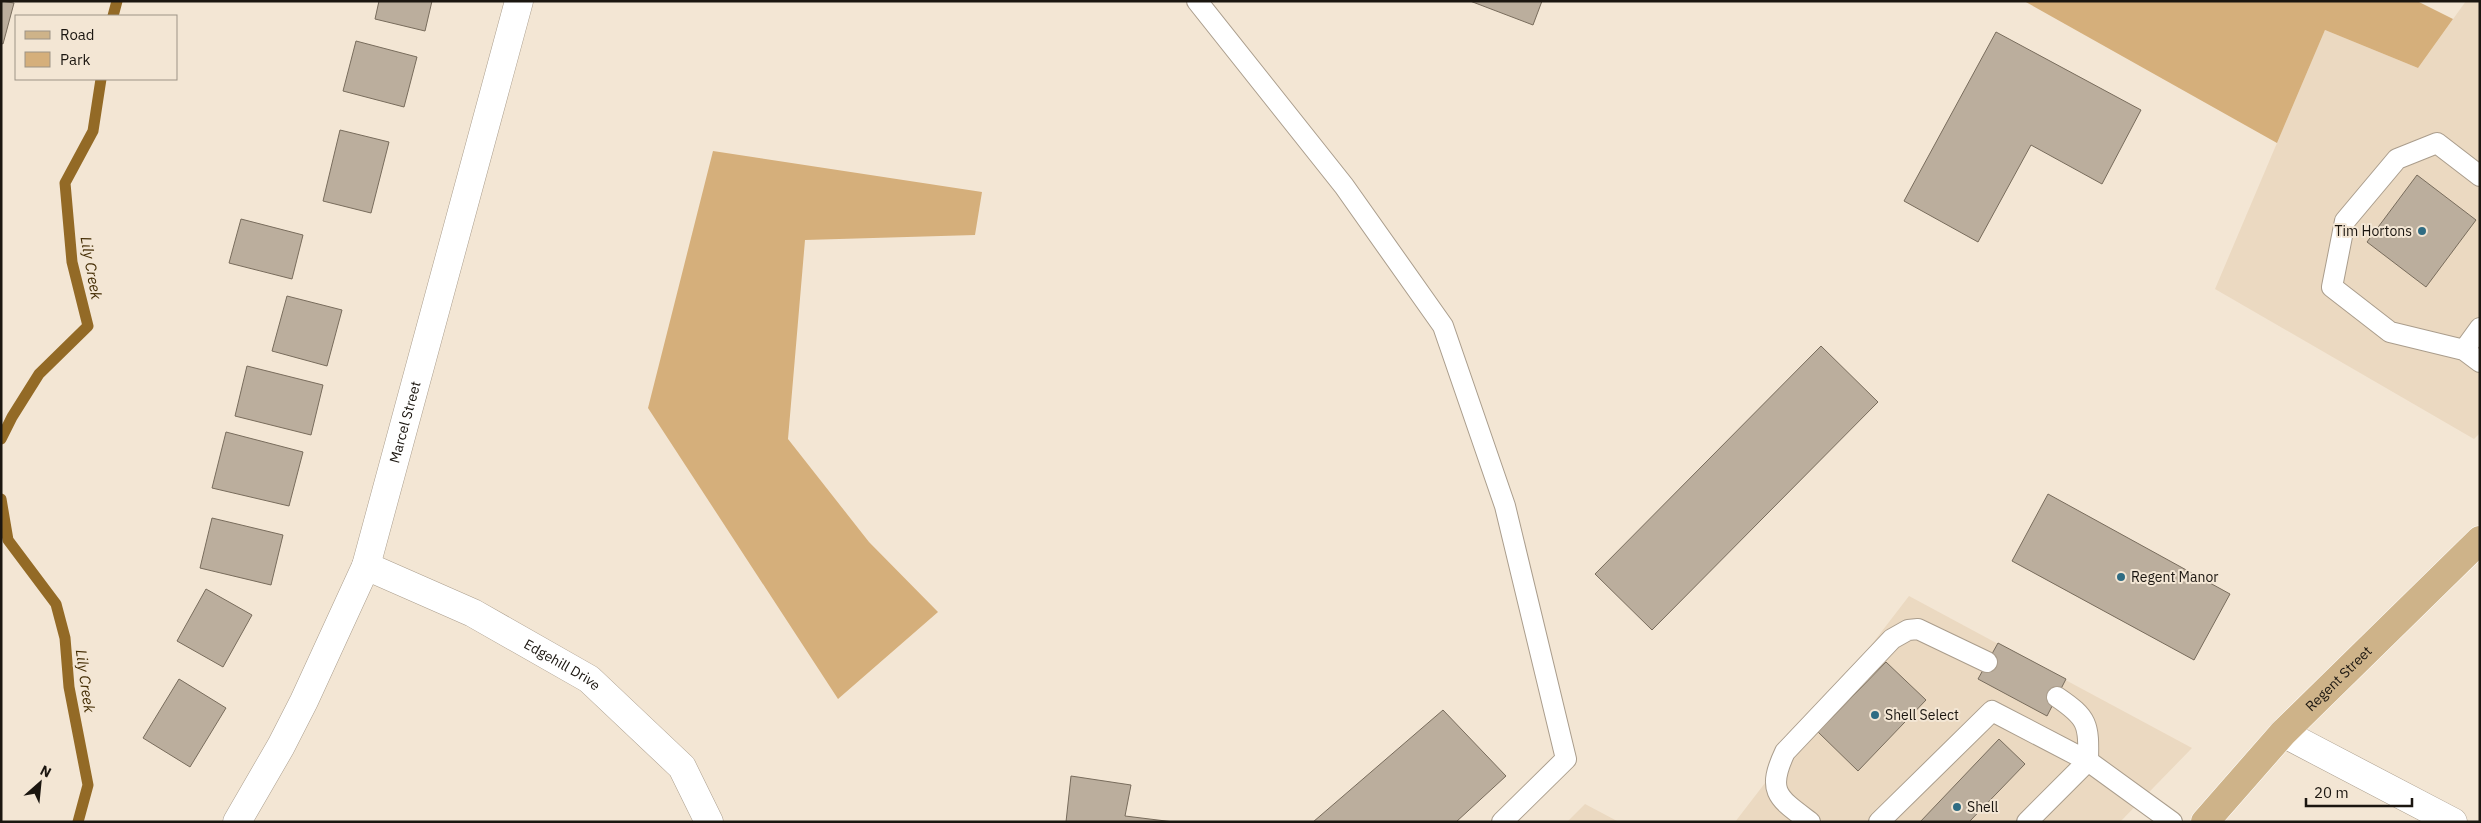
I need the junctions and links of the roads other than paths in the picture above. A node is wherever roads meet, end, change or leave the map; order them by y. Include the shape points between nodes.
1 (520, 1) edge
2 (1197, 1) edge
3 (2480, 176) edge
4 (2480, 328) edge
5 (2464, 350) junction
6 (2480, 362) edge
7 (2480, 540) edge
8 (366, 566) junction
9 (1987, 662) dead end
10 (2057, 697) dead end
11 (2283, 734) junction
12 (2088, 761) junction
13 (237, 822) edge
14 (709, 822) edge
15 (1502, 822) edge
16 (1810, 822) edge
17 (1879, 822) edge
18 (2027, 822) edge
19 (2172, 822) edge
20 (2205, 822) edge
21 (2453, 822) edge

1 - 8 street, Marcel Street
2 - 15 lane via 1344,186 1443,326 1505,506 1566,759
3 - 5 lane via 2437,143 2397,159 2345,221 2332,287 2390,332
4 - 5 lane
5 - 6 lane
7 - 11 main road, Regent Street
8 - 13 street, Marcel Street via 304,701
8 - 14 street, Edgehill Drive via 473,613 589,679 682,768
9 - 16 lane via 1918,629 1908,630 1892,639 1785,752 1776,771 1777,791
10 - 12 lane via 2084,719 2089,731
11 - 20 main road, Regent Street
11 - 21 street
12 - 17 lane via 1992,711
12 - 18 lane
12 - 19 lane

